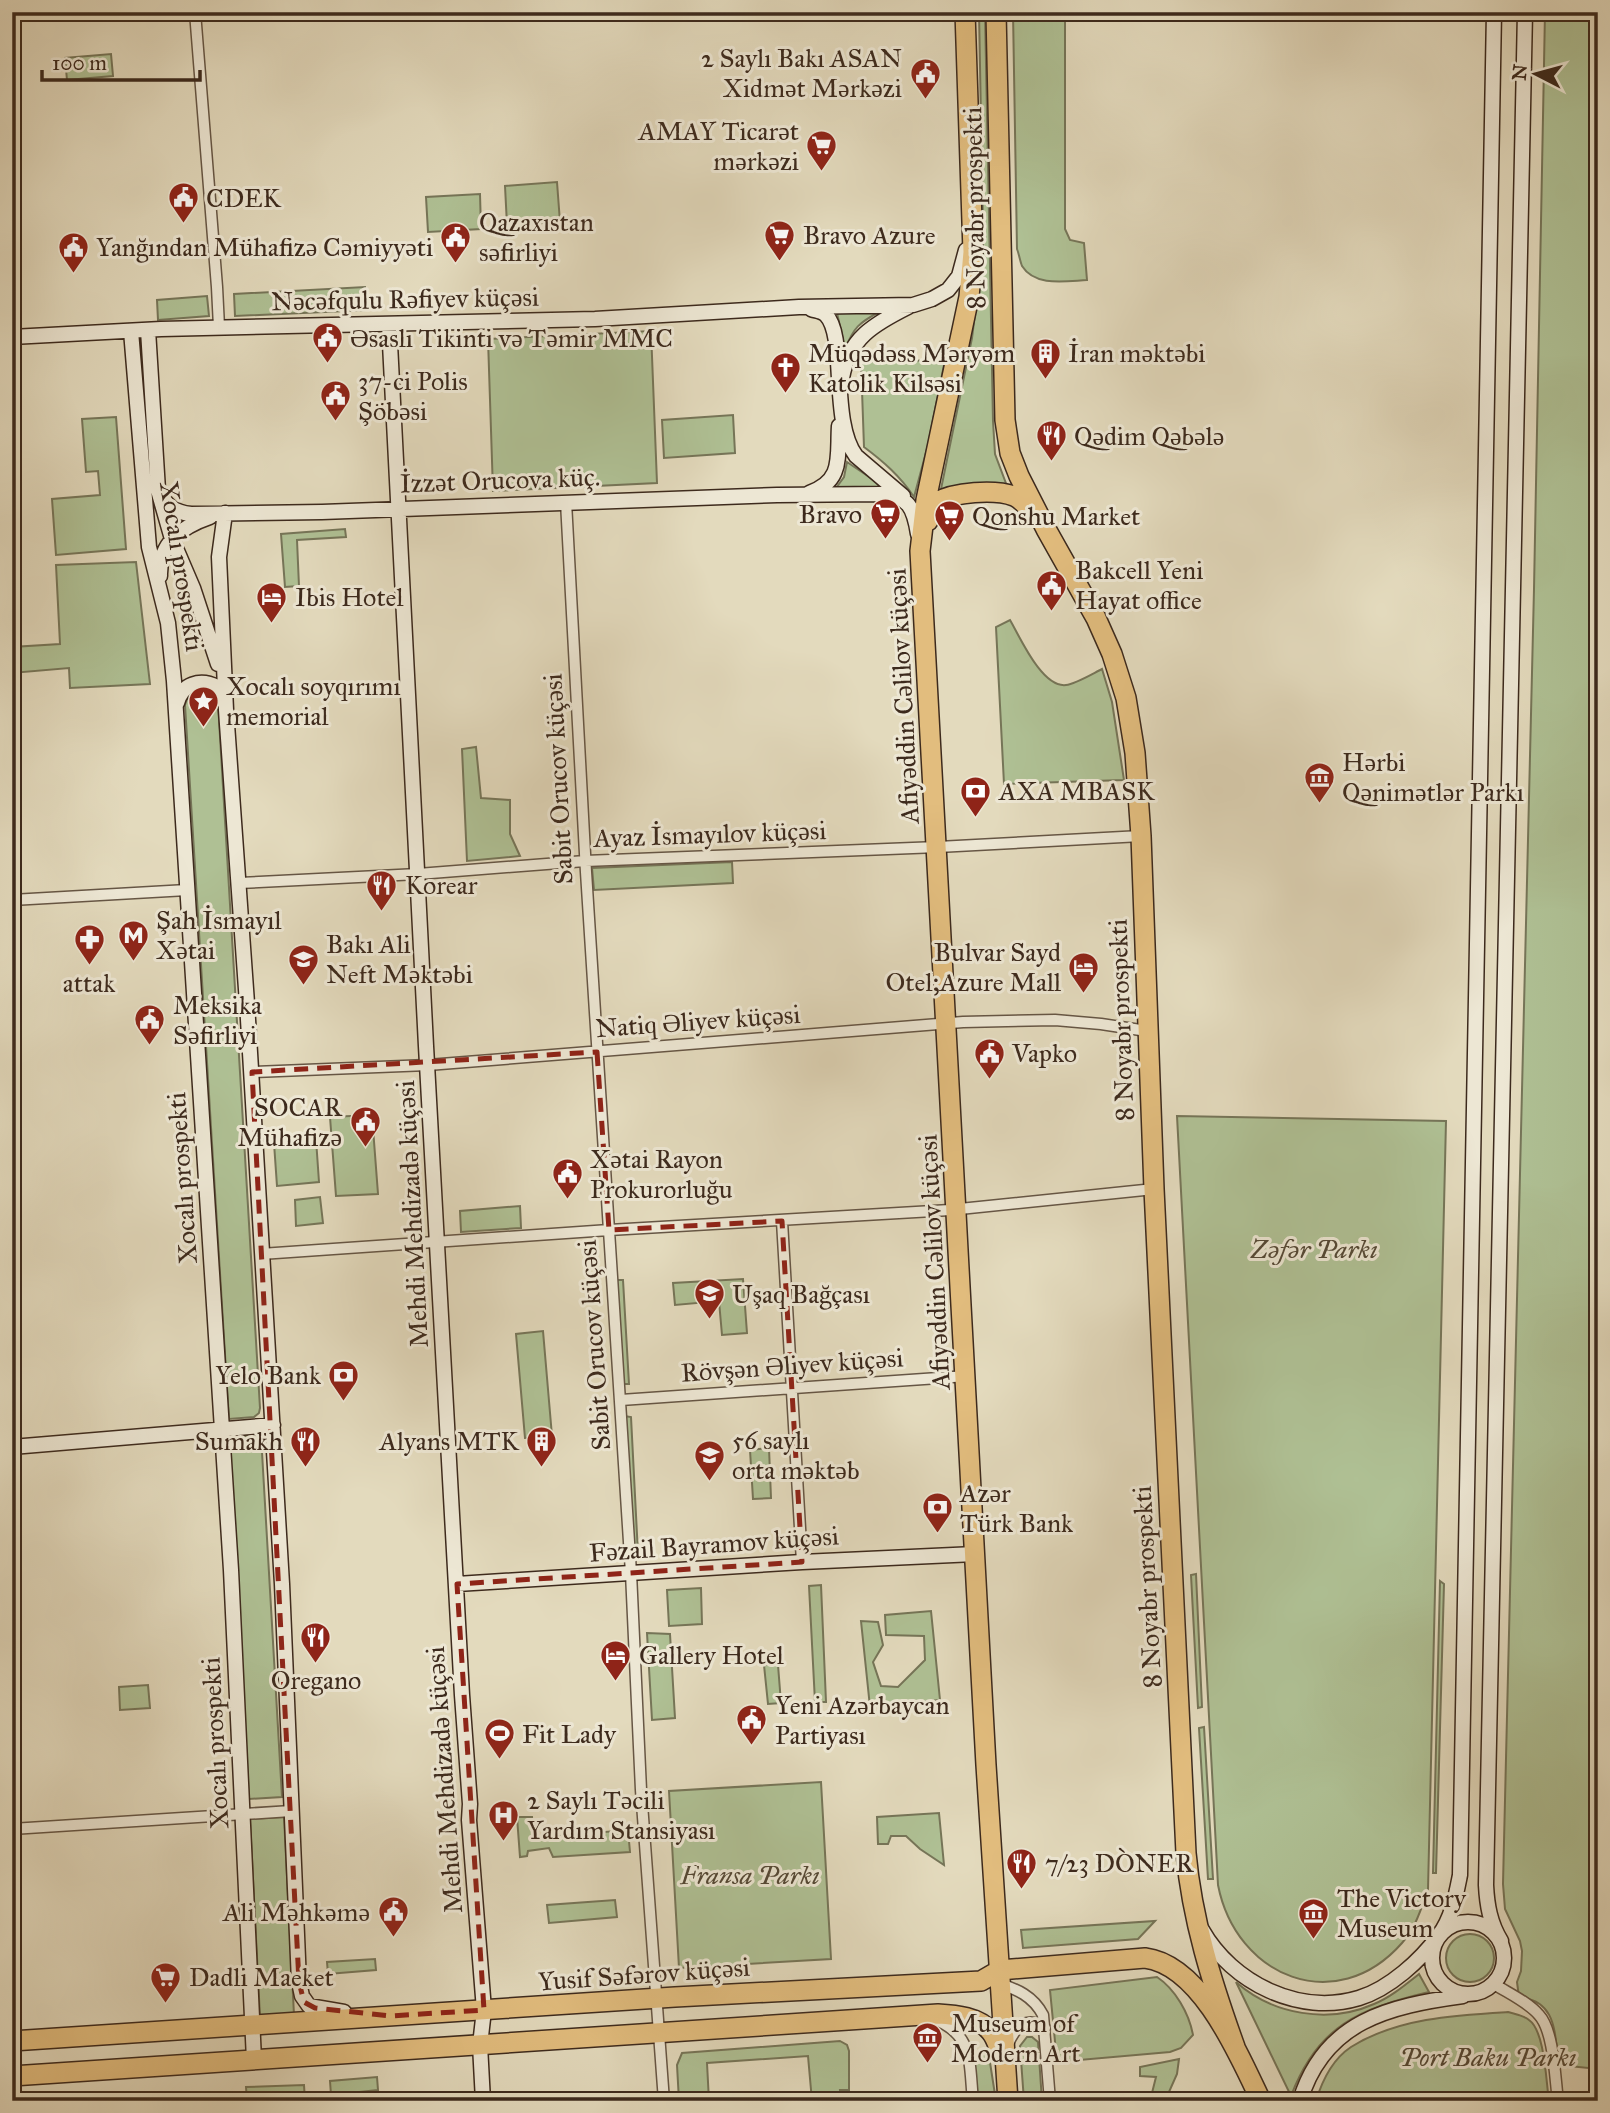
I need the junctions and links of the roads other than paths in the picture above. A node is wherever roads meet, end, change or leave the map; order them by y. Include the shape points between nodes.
1 (195, 12) edge
2 (965, 12) edge
3 (996, 12) edge
4 (1494, 12) edge
5 (1525, 12) edge
6 (972, 222) junction
7 (913, 305) junction
8 (799, 307) junction
9 (388, 324) junction
10 (219, 327) junction
11 (148, 330) junction
12 (131, 331) junction
13 (12, 337) edge
14 (840, 400) junction
15 (158, 490) junction
16 (803, 495) junction
17 (907, 501) junction
18 (566, 502) junction
19 (399, 509) junction
20 (225, 513) junction
21 (1046, 529) junction
22 (172, 539) junction
23 (149, 547) junction
24 (920, 551) junction
25 (160, 589) junction
26 (226, 710) junction
27 (176, 712) junction
28 (1141, 836) junction
29 (938, 847) junction
30 (585, 861) junction
31 (418, 874) junction
32 (239, 883) junction
33 (187, 890) junction
34 (12, 900) edge
35 (947, 1024) junction
36 (1147, 1031) junction
37 (597, 1052) junction
38 (428, 1065) junction
39 (252, 1072) junction
40 (1154, 1189) junction
41 (957, 1210) junction
42 (782, 1222) junction
43 (609, 1230) junction
44 (438, 1242) junction
45 (261, 1254) junction
46 (967, 1376) junction
47 (792, 1388) junction
48 (621, 1400) junction
49 (273, 1425) junction
50 (223, 1429) junction
51 (12, 1447) edge
52 (975, 1554) junction
53 (802, 1562) junction
54 (631, 1573) junction
55 (457, 1584) junction
56 (291, 1811) junction
57 (242, 1815) junction
58 (12, 1829) edge
59 (1194, 1913) junction
60 (1439, 1936) junction
61 (1501, 1941) junction
62 (1000, 1977) junction
63 (1493, 1984) junction
64 (1473, 1994) junction
65 (656, 1998) junction
66 (484, 2010) junction
67 (918, 2014) junction
68 (391, 2016) junction
69 (252, 2025) junction
70 (1045, 2028) junction
71 (659, 2033) junction
72 (12, 2041) edge
73 (480, 2045) junction
74 (1235, 2047) junction
75 (1004, 2058) junction
76 (254, 2060) junction
77 (12, 2077) edge
78 (483, 2101) edge
79 (664, 2101) edge
80 (973, 2101) edge
81 (1008, 2101) edge
82 (1050, 2101) edge
83 (1261, 2101) edge
84 (1300, 2101) edge
85 (1558, 2101) edge

1 - 10 street
2 - 6 highway, 8 Noyabr prospekti
3 - 21 highway, 8 Noyabr prospekti via 1005,420 1010,453
4 - 60 main road via 1460,1875 1450,1916
5 - 61 main road via 1486,1885 1490,1917
6 - 7 main road via 955,282 941,295
6 - 24 highway, 8 Noyabr prospekti via 969,298 926,500
7 - 8 main road, Nəcəfqulu Rəfiyev küçəsi
7 - 14 main road via 859,339 846,361
8 - 9 main road, Nəcəfqulu Rəfiyev küçəsi via 618,318
8 - 14 main road via 821,311 831,323
9 - 10 main road, Nəcəfqulu Rəfiyev küçəsi
9 - 19 main road, Mehdi Mehdizadə küçəsi
10 - 11 main road, Nəcəfqulu Rəfiyev küçəsi
11 - 12 main road, Nəcəfqulu Rəfiyev küçəsi
11 - 15 main road, Xocalı prospekti
12 - 13 main road, Nəcəfqulu Rəfiyev küçəsi
12 - 23 main road, Xocalı prospekti
14 - 16 main road via 834,477
14 - 17 main road via 850,448
15 - 20 main road, İzzət Orucova küç. via 164,503 181,513
15 - 22 main road, Xocalı prospekti
16 - 17 main road, İzzət Orucova küç. via 881,494
16 - 18 main road, İzzət Orucova küç.
17 - 24 main road
18 - 19 main road, İzzət Orucova küç.
18 - 30 street, Sabit Orucov küçəsi
19 - 20 main road, İzzət Orucova küç.
19 - 31 main road, Mehdi Mehdizadə küçəsi
20 - 22 main road via 195,522
20 - 26 main road, Xocalı prospekti via 219,557
21 - 24 highway via 1012,495 955,494 934,506
21 - 28 highway, 8 Noyabr prospekti via 1096,618 1120,676 1131,724
22 - 23 main road
22 - 25 main road via 161,559
22 - 26 main road, Xocalı prospekti via 210,636
23 - 25 main road, Xocalı prospekti
24 - 29 highway, Afiyəddin Cəlilov küçəsi
25 - 27 main road, Xocalı prospekti via 168,623
26 - 27 main road via 216,687 202,683 183,690
26 - 32 main road, Xocalı prospekti
27 - 33 main road, Xocalı prospekti
28 - 29 street, Ayaz İsmayılov küçəsi
28 - 36 highway, 8 Noyabr prospekti
29 - 30 street, Ayaz İsmayılov küçəsi
29 - 35 highway, Afiyəddin Cəlilov küçəsi
30 - 31 street, Ayaz İsmayılov küçəsi
30 - 37 street, Sabit Orucov küçəsi
31 - 32 street, Ayaz İsmayılov küçəsi
31 - 38 main road, Mehdi Mehdizadə küçəsi
32 - 39 main road, Xocalı prospekti
33 - 34 street
33 - 50 main road, Xocalı prospekti
35 - 36 street, Natiq Əliyev küçəsi via 1028,1019
35 - 37 street, Natiq Əliyev küçəsi
35 - 41 highway, Afiyəddin Cəlilov küçəsi
36 - 40 highway, 8 Noyabr prospekti
37 - 38 street, Natiq Əliyev küçəsi
37 - 43 street, Sabit Orucov küçəsi
38 - 39 street, Natiq Əliyev küçəsi
38 - 44 main road, Mehdi Mehdizadə küçəsi
39 - 45 main road, Xocalı prospekti
40 - 41 street
40 - 59 highway, 8 Noyabr prospekti via 1185,1841
41 - 42 street
41 - 46 highway, Afiyəddin Cəlilov küçəsi
42 - 43 street
42 - 47 street
43 - 44 street
43 - 48 street, Sabit Orucov küçəsi
44 - 45 street
44 - 55 main road, Mehdi Mehdizadə küçəsi
45 - 49 main road, Xocalı prospekti
46 - 47 street, Rövşən Əliyev küçəsi
46 - 52 highway, Afiyəddin Cəlilov küçəsi
47 - 48 street, Rövşən Əliyev küçəsi
47 - 53 street
48 - 54 street, Sabit Orucov küçəsi
49 - 50 main road
49 - 56 main road, Xocalı prospekti
50 - 51 main road
50 - 57 main road, Xocalı prospekti
52 - 53 main road, Fəzail Bayramov küçəsi
52 - 62 highway, Afiyəddin Cəlilov küçəsi
53 - 54 main road, Fəzail Bayramov küçəsi
54 - 55 main road, Fəzail Bayramov küçəsi
54 - 65 street, Sabit Orucov küçəsi
55 - 66 main road, Mehdi Mehdizadə küçəsi
56 - 57 street
56 - 68 main road, Xocalı prospekti via 302,1996 315,2008
57 - 58 street
57 - 69 main road, Xocalı prospekti
59 - 60 main road via 1217,1952 1246,1979 1273,1993 1313,2002 1347,2001 1374,1991 1401,1974
59 - 74 highway, 8 Noyabr prospekti
60 - 61 main road via 1448,1927 1471,1921 1483,1924
60 - 64 main road via 1432,1959 1440,1982 1461,1994
61 - 63 main road via 1504,1964
62 - 65 highway, Yusif Səfərov küçəsi
62 - 70 street via 1038,2005
62 - 74 highway, Yusif Səfərov küçəsi via 1126,1959 1164,1962 1190,1982
62 - 75 highway, Afiyəddin Cəlilov küçəsi
63 - 64 main road
63 - 85 street via 1543,2020
64 - 84 main road via 1412,2004 1342,2034 1315,2063
65 - 66 highway, Yusif Səfərov küçəsi
65 - 71 street, Sabit Orucov küçəsi
66 - 68 highway, Yusif Səfərov küçəsi
66 - 73 main road, Mehdi Mehdizadə küçəsi
67 - 71 highway
67 - 75 highway via 958,2015 980,2023 991,2032
67 - 80 street via 960,2036 968,2058
68 - 69 highway, Yusif Səfərov küçəsi
69 - 72 highway, Yusif Səfərov küçəsi
69 - 76 main road, Xocalı prospekti
70 - 75 street via 1032,2021 1020,2025
70 - 82 street
71 - 73 highway
71 - 79 street, Sabit Orucov küçəsi
73 - 76 highway
73 - 78 main road, Mehdi Mehdizadə küçəsi
74 - 83 highway
75 - 81 highway, Afiyəddin Cəlilov küçəsi
76 - 77 highway

